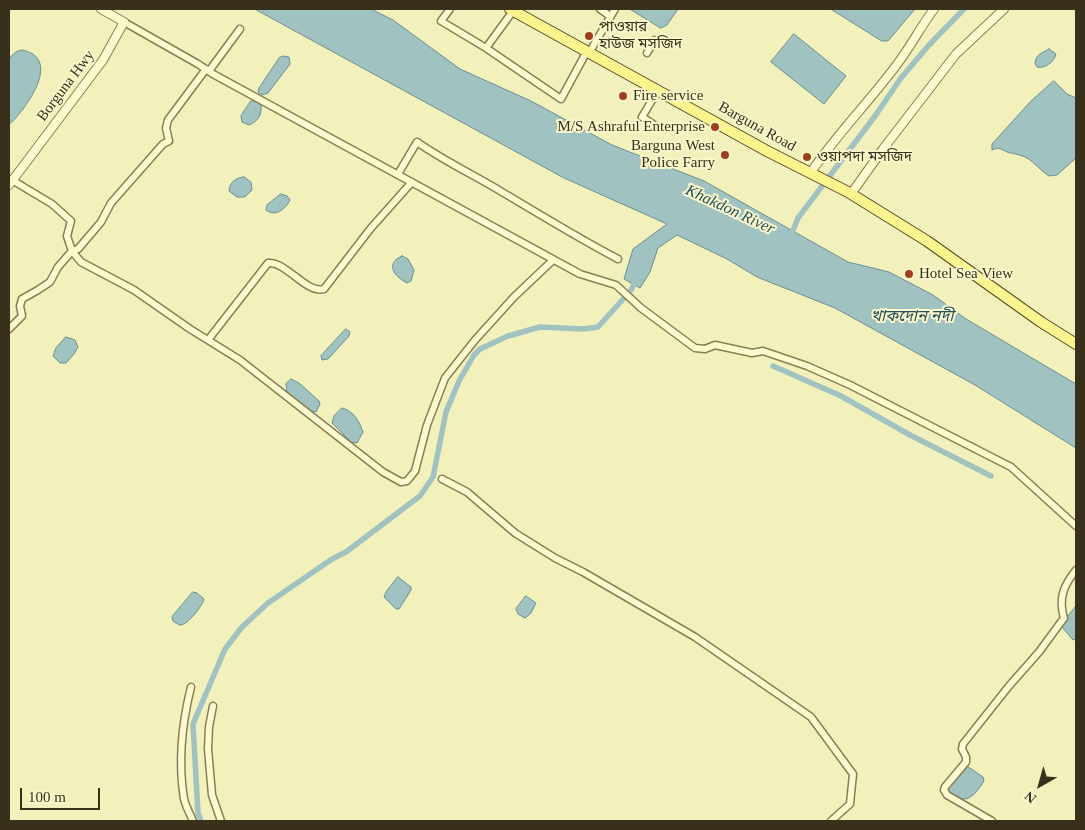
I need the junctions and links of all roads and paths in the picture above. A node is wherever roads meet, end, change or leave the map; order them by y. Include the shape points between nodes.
1 (102, 9) edge
2 (450, 9) edge
3 (514, 9) edge
4 (600, 9) edge
5 (615, 9) edge
6 (934, 9) edge
7 (1004, 9) edge
8 (610, 16) junction
9 (124, 22) junction
10 (240, 30) dead end
11 (655, 40) dead end
12 (486, 48) junction
13 (589, 49) junction
14 (647, 54) dead end
15 (208, 70) junction
16 (658, 90) junction
17 (653, 124) dead end
18 (812, 173) junction
19 (398, 174) junction
20 (10, 182) edge
21 (412, 182) junction
22 (849, 193) junction
23 (72, 250) junction
24 (618, 259) dead end
25 (553, 260) junction
26 (9, 329) edge
27 (208, 340) junction
28 (1076, 344) edge
29 (442, 479) dead end
30 (1076, 526) edge
31 (1076, 570) edge
32 (192, 687) dead end
33 (213, 706) dead end
34 (192, 821) edge
35 (222, 821) edge
36 (831, 821) edge
37 (992, 821) edge

1 - 9 street
2 - 12 street via 441,21
3 - 12 street
3 - 13 main road, Barguna Road
4 - 8 street
5 - 8 street
6 - 18 street via 898,62 832,143
7 - 22 street via 950,62
8 - 13 street
9 - 15 street
9 - 20 street, Borguna Hwy via 103,60
10 - 15 street
11 - 14 street
12 - 13 street via 561,99
13 - 16 main road, Barguna Road
13 - 18 main road, Barguna Road via 791,157
15 - 19 street
15 - 23 street via 168,120 169,141 111,203 101,222 78,249
16 - 17 street via 642,117
16 - 18 main road, Barguna Road
18 - 22 main road, Barguna Road
19 - 21 street
19 - 24 street via 417,142 441,159
20 - 23 street via 52,204 71,221 67,236
21 - 25 street
21 - 27 street via 324,289 315,289 276,264 268,263
22 - 28 main road, Barguna Road via 928,241
23 - 26 street via 50,282 22,299 22,316
23 - 27 street via 81,262 134,290
25 - 27 street via 514,297 445,378 427,425 416,471 404,482 382,472 240,360
25 - 30 street via 580,274 616,285 695,348 715,345 752,353 763,351 850,385 935,427 1011,467
29 - 36 street via 467,492 522,538 695,636 811,717 853,774 850,804
31 - 37 street via 1063,589 1064,618 963,744 966,762 945,787 947,795
32 - 34 street via 181,751 184,801
33 - 35 street via 208,749 212,795

